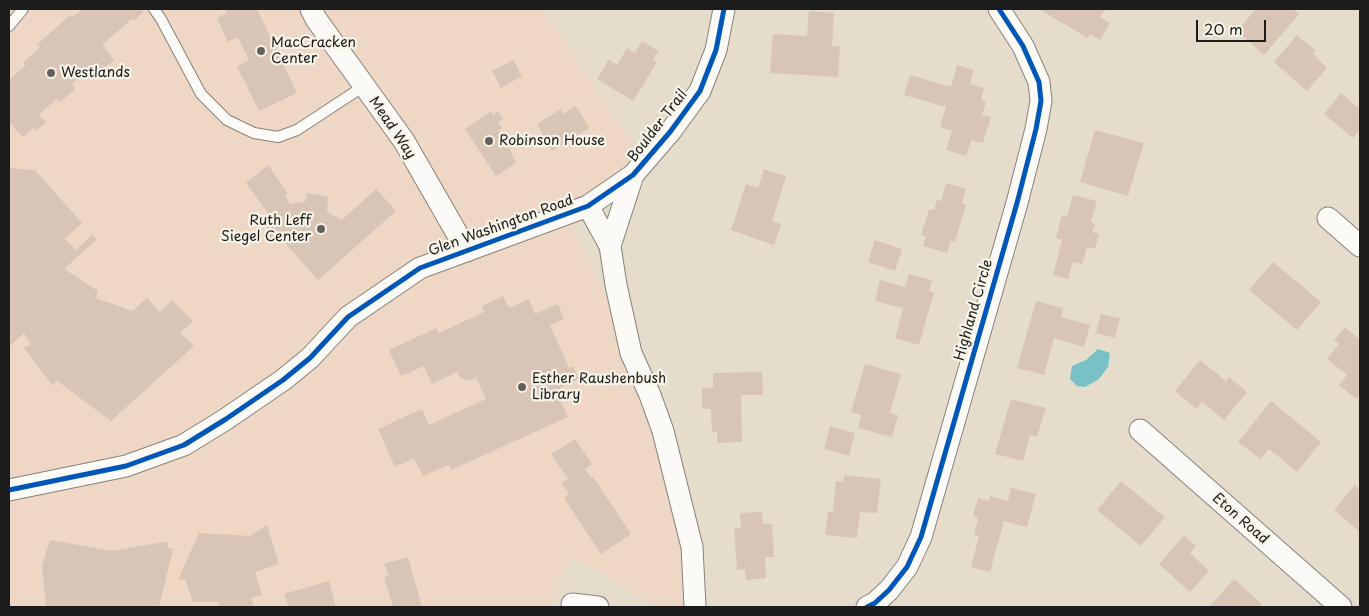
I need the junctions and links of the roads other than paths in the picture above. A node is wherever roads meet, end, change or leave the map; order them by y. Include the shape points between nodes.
1 (23, 9) edge
2 (154, 9) edge
3 (311, 9) edge
4 (724, 9) edge
5 (998, 9) edge
6 (9, 26) edge
7 (364, 86) junction
8 (633, 175) junction
9 (588, 206) junction
10 (1328, 218) dead end
11 (610, 246) junction
12 (1360, 246) edge
13 (467, 251) junction
14 (1140, 430) dead end
15 (9, 490) edge
16 (572, 604) dead end
17 (598, 607) edge
18 (695, 607) edge
19 (867, 607) edge
20 (1341, 607) edge

1 - 6 lane
2 - 7 lane via 202,94 227,120 254,133 278,137 298,130
3 - 7 street, Mead Way
4 - 8 street, Boulder Trail via 716,50 700,91
5 - 19 street, Highland Circle via 1023,46 1039,82 1041,101 1036,130 921,536 906,567 889,590
7 - 13 street, Mead Way via 404,142
8 - 9 street, Boulder Trail
8 - 11 street, Boulder Trail
9 - 11 street, Boulder Trail
9 - 13 street, Glen Washington Road
10 - 12 street
11 - 18 street, Boulder Trail via 631,352 663,431 692,547
13 - 15 street, Glen Washington Road via 420,268 348,317 310,358 283,380 184,445 126,466
14 - 20 street, Eton Road
16 - 17 street

